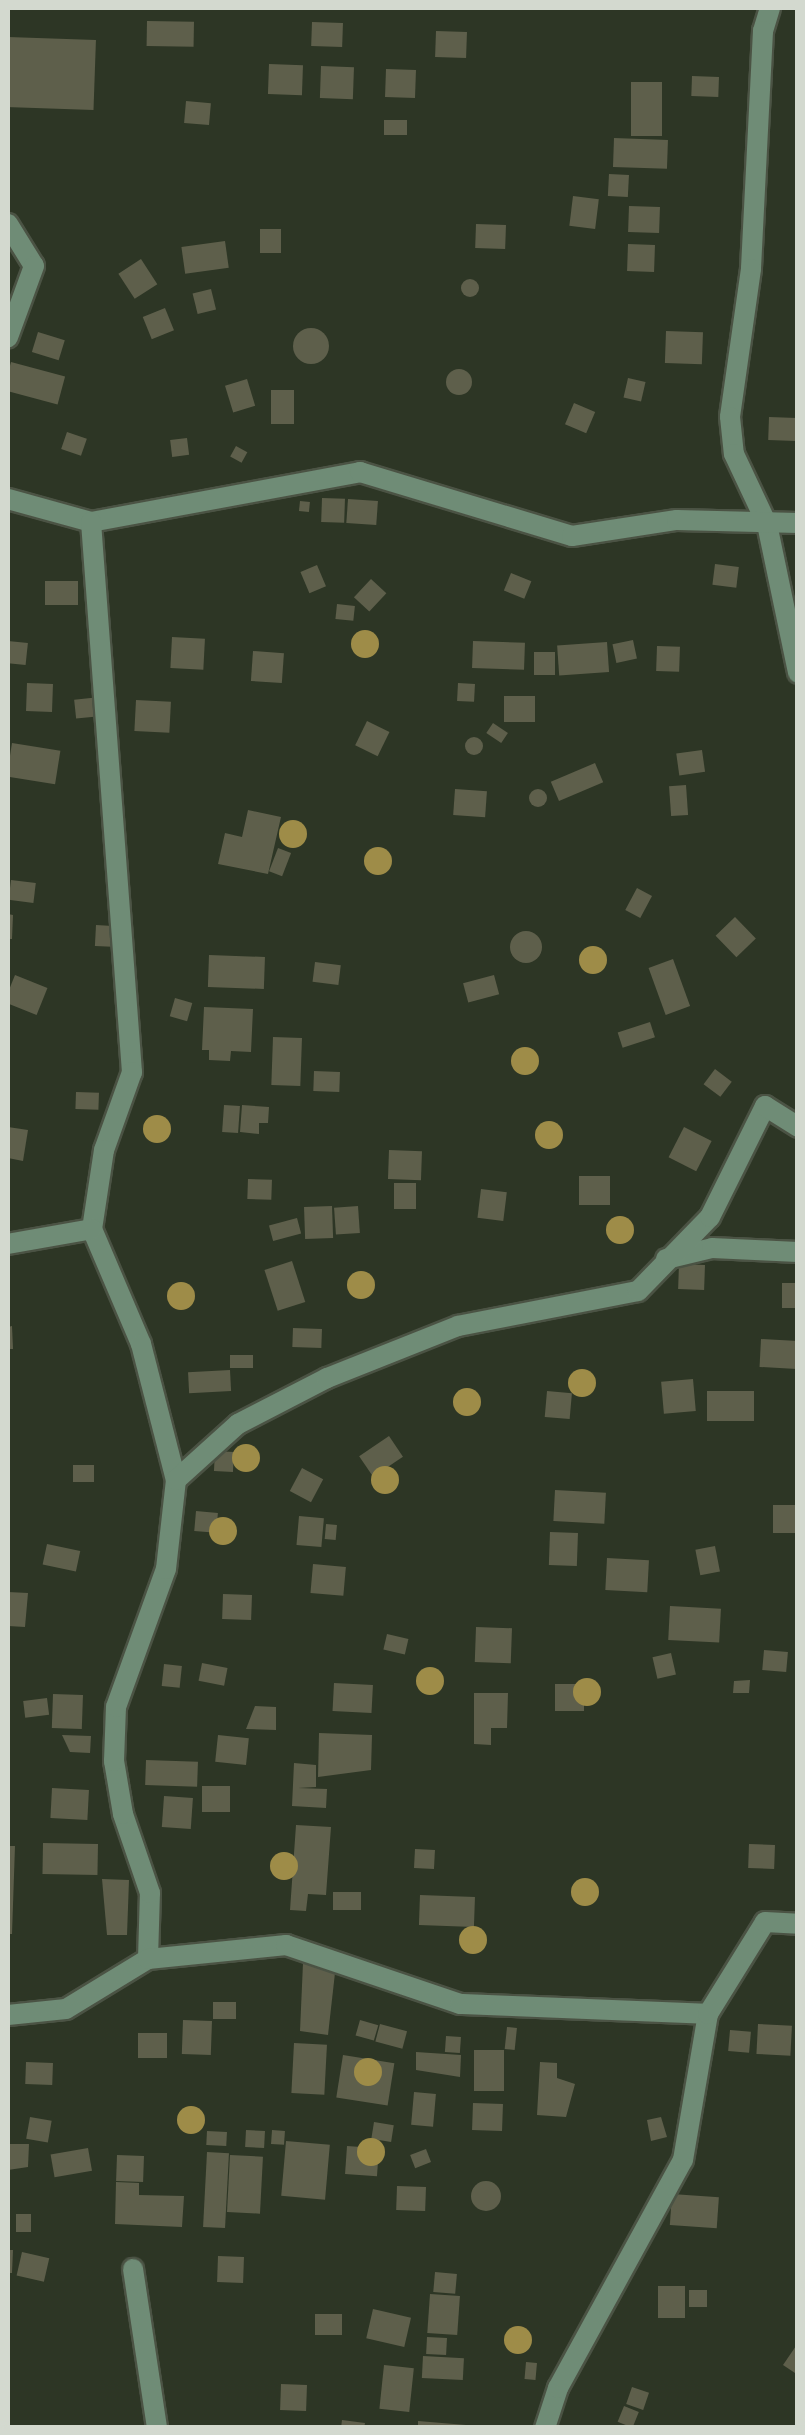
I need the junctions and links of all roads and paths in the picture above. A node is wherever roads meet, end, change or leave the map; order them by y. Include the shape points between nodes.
1 (770, 8) edge
2 (8, 224) edge
3 (8, 337) edge
4 (9, 496) edge
5 (91, 522) junction
6 (798, 523) edge
7 (767, 524) junction
8 (798, 673) edge
9 (798, 1127) edge
10 (92, 1228) junction
11 (8, 1244) edge
12 (798, 1252) edge
13 (665, 1260) junction
14 (176, 1480) junction
15 (798, 1924) edge
16 (148, 1959) junction
17 (8, 2014) edge
18 (708, 2014) junction
19 (132, 2269) dead end
20 (157, 2428) edge
21 (545, 2428) edge

1 - 7 street via 763,31 751,270 730,417 734,454
2 - 3 street via 34,266
4 - 5 street
5 - 7 street via 360,472 572,536 677,520
5 - 10 street via 132,1072 104,1150
6 - 7 street
7 - 8 street
9 - 13 street via 765,1106 710,1218
10 - 11 street
10 - 14 street via 141,1344
12 - 13 street via 712,1248
13 - 14 street via 638,1291 458,1326 327,1378 238,1424
14 - 16 street via 166,1569 116,1707 114,1761 123,1814 150,1893
15 - 18 street via 765,1922
16 - 17 street via 66,2009
16 - 18 street via 286,1944 460,2004
18 - 21 street via 683,2160 558,2388
19 - 20 street

